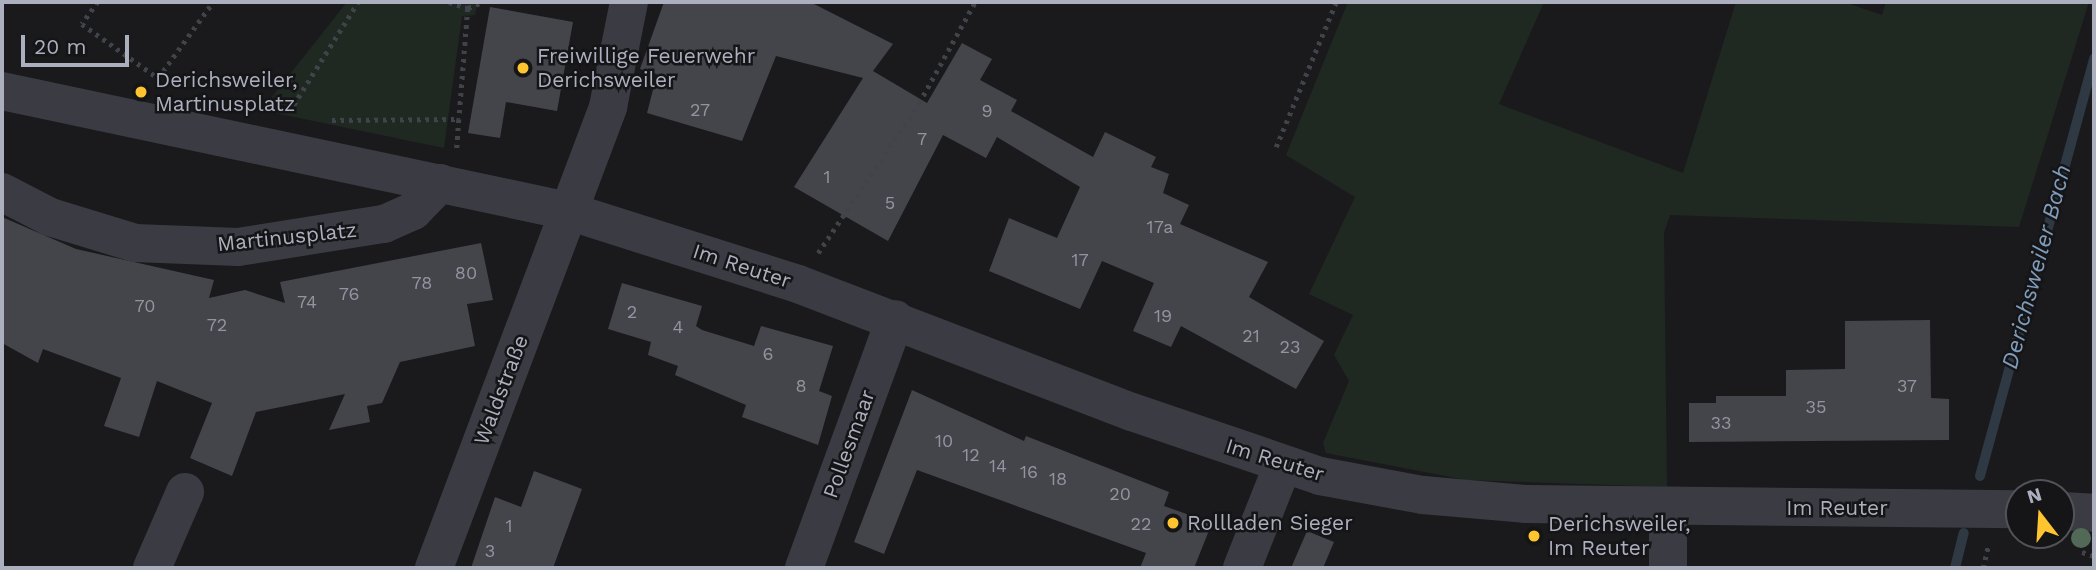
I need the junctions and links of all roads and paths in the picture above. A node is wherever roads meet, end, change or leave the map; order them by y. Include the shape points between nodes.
1 (98, 2) edge
2 (213, 2) edge
3 (358, 2) edge
4 (449, 2) edge
5 (482, 2) edge
6 (629, 2) edge
7 (975, 2) edge
8 (1336, 2) edge
9 (468, 8) junction
10 (2, 91) edge
11 (297, 114) dead end
12 (460, 118) junction
13 (321, 121) dead end
14 (1276, 146) dead end
15 (440, 183) junction
16 (2, 192) edge
17 (568, 211) junction
18 (798, 284) junction
19 (895, 319) junction
20 (1282, 467) junction
21 (185, 492) dead end
22 (1668, 507) junction
23 (2005, 509) edge
24 (2075, 512) edge
25 (2094, 513) edge
26 (1658, 566) edge
27 (152, 568) edge
28 (434, 568) edge
29 (804, 568) edge
30 (1242, 568) edge

1 - 2 path via 82,24 158,78
3 - 11 path via 285,111
4 - 9 path
5 - 9 path
6 - 17 street via 618,74
7 - 18 path via 919,103
8 - 14 path
9 - 12 path
10 - 15 street
12 - 13 path
12 - 15 path via 457,152
15 - 16 street, Martinusplatz via 413,211 384,224 238,247 135,243 50,217
15 - 17 street
17 - 18 street, Im Reuter
17 - 28 street, Waldstraße
18 - 19 street, Im Reuter
19 - 20 street, Im Reuter
19 - 29 street, Pollesmaar
20 - 22 street, Im Reuter via 1423,495
20 - 30 street
21 - 27 street
22 - 23 street, Im Reuter
22 - 26 street
24 - 25 street

